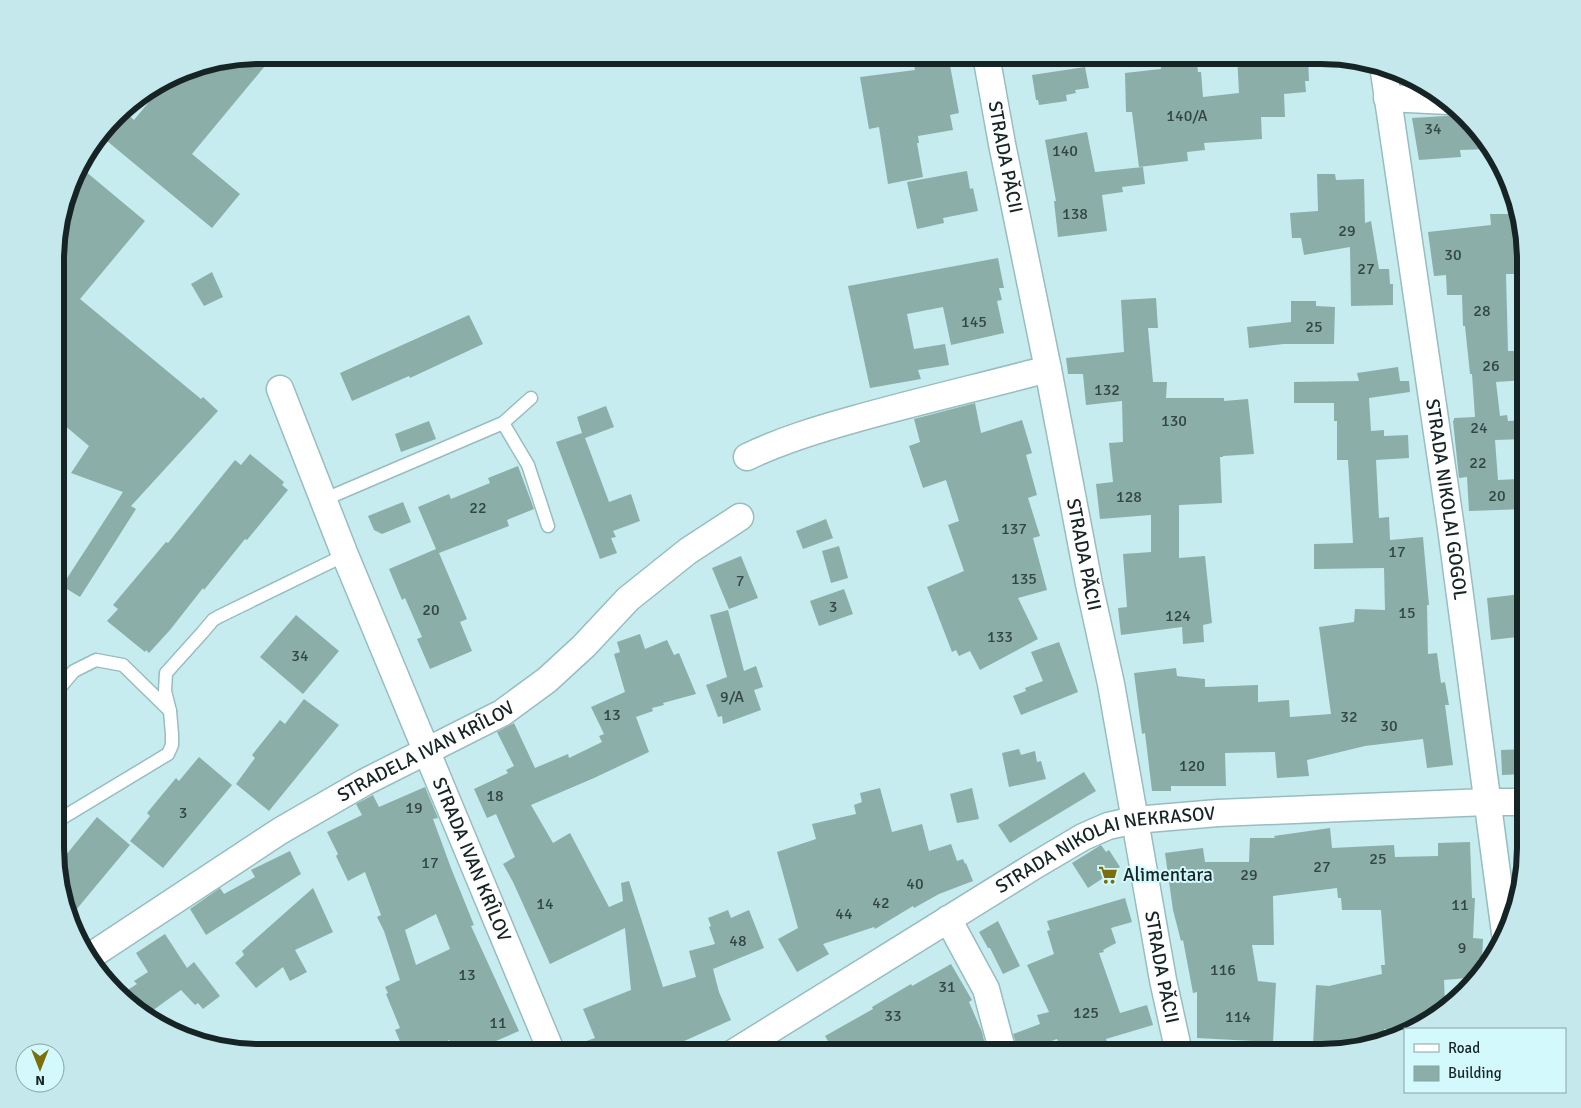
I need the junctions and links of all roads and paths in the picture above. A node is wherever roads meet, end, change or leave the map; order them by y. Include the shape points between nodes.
1 (988, 64) edge
2 (1384, 74) edge
3 (1388, 98) junction
4 (1435, 100) edge
5 (1048, 369) junction
6 (280, 390) dead end
7 (530, 398) dead end
8 (503, 423) junction
9 (747, 457) dead end
10 (323, 500) junction
11 (740, 517) dead end
12 (548, 526) dead end
13 (345, 555) junction
14 (64, 683) edge
15 (170, 711) junction
16 (426, 750) junction
17 (1487, 802) junction
18 (1517, 802) edge
19 (64, 817) edge
20 (1135, 820) junction
21 (948, 919) junction
22 (1503, 920) edge
23 (95, 954) edge
24 (548, 1044) edge
25 (747, 1044) edge
26 (1001, 1044) edge
27 (1177, 1044) edge

1 - 5 street, STRADA PĂCII
2 - 3 street, STRADA NIKOLAI GOGOL
3 - 4 street
3 - 17 street, STRADA NIKOLAI GOGOL via 1451,528
5 - 9 street via 846,422 768,446
5 - 20 street, STRADA PĂCII
6 - 10 street, STRADA IVAN KRÎLOV
7 - 8 lane
8 - 10 lane
8 - 12 lane via 528,465
10 - 13 street, STRADA IVAN KRÎLOV
11 - 16 street, STRADELA IVAN KRÎLOV via 688,551 628,599 547,680 502,713
13 - 15 lane via 213,620 166,673 165,691
13 - 16 street, STRADA IVAN KRÎLOV
14 - 15 lane via 74,671 96,660 123,665
15 - 19 lane via 172,745 168,754
16 - 23 street, STRADELA IVAN KRÎLOV via 280,832
16 - 24 street, STRADA IVAN KRÎLOV
17 - 18 street, STRADA NIKOLAI NEKRASOV
17 - 20 street, STRADA NIKOLAI NEKRASOV via 1218,813
17 - 22 street, STRADA NIKOLAI GOGOL
20 - 21 street, STRADA NIKOLAI NEKRASOV via 1108,826 1084,837
20 - 27 street, STRADA PĂCII
21 - 25 street, STRADA NIKOLAI NEKRASOV
21 - 26 street via 986,989

